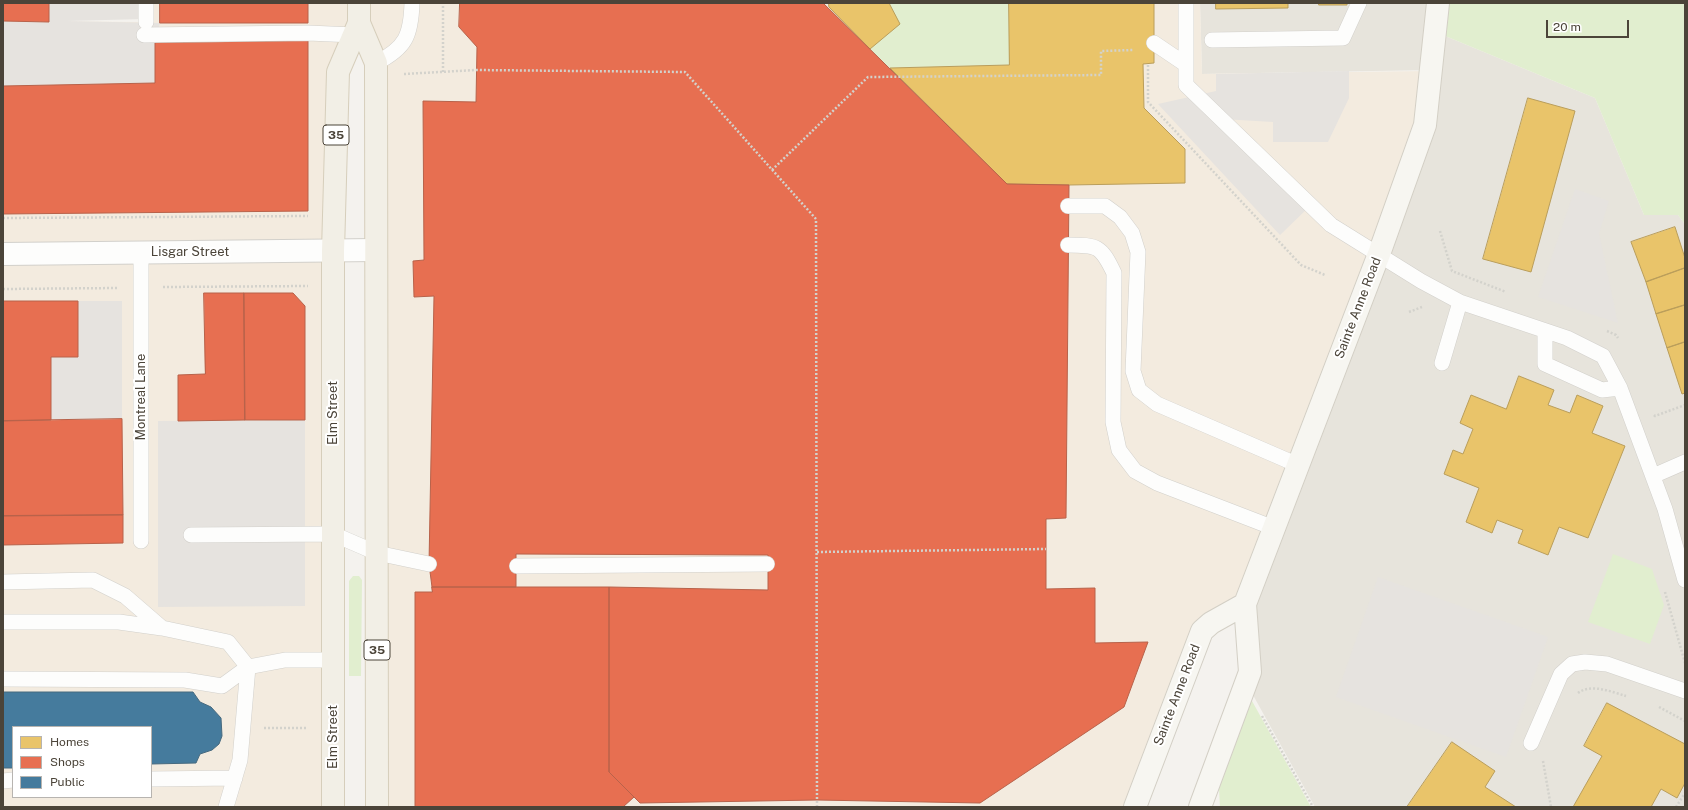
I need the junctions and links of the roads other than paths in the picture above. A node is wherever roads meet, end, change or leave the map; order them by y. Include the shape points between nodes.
1 (146, 3) edge
2 (412, 3) edge
3 (1186, 3) edge
4 (1359, 3) edge
5 (1438, 3) edge
6 (357, 20) edge
7 (1212, 40) dead end
8 (1154, 43) dead end
9 (376, 63) junction
10 (1185, 64) junction
11 (1068, 206) dead end
12 (1068, 245) dead end
13 (376, 250) junction
14 (334, 251) junction
15 (141, 253) junction
16 (3, 254) edge
17 (1379, 254) junction
18 (1460, 302) junction
19 (1545, 331) junction
20 (1442, 363) dead end
21 (1620, 388) junction
22 (1685, 462) edge
23 (1298, 465) junction
24 (1653, 476) junction
25 (1274, 528) junction
26 (334, 534) junction
27 (191, 535) dead end
28 (141, 541) dead end
29 (377, 553) junction
30 (429, 564) dead end
31 (767, 564) dead end
32 (517, 566) dead end
33 (1685, 580) edge
34 (3, 582) edge
35 (1245, 604) junction
36 (3, 622) edge
37 (162, 628) junction
38 (333, 660) junction
39 (248, 667) junction
40 (3, 679) edge
41 (1685, 691) edge
42 (1531, 743) dead end
43 (1215, 770) junction
44 (235, 778) junction
45 (152, 779) edge
46 (226, 807) edge
47 (333, 807) edge
48 (377, 807) edge
49 (1135, 807) edge
50 (1200, 807) edge
51 (1218, 807) edge

1 - 6 lane via 145,29 308,33
2 - 9 lane via 412,26 405,42 390,56
3 - 10 lane
4 - 7 lane via 1343,38
5 - 17 main road, Sainte Anne Road via 1424,125
6 - 9 main road, 35
6 - 14 main road, Elm Street / 35 via 338,72
8 - 10 lane
9 - 13 main road, 35
10 - 17 lane via 1186,85 1331,225
11 - 23 lane via 1105,206 1120,217 1132,233 1138,252 1133,371 1139,390 1157,404
12 - 25 lane via 1090,245 1104,253 1114,273 1112,422 1118,450 1135,471 1157,483
13 - 14 street, Lisgar Street
13 - 29 main road, 35
14 - 15 street, Lisgar Street
14 - 26 main road, Elm Street / 35
15 - 16 street, Lisgar Street
15 - 28 lane, Montreal Lane
17 - 18 lane
17 - 23 main road, Sainte Anne Road
18 - 19 lane
18 - 20 lane
19 - 21 lane via 1567,338 1604,356
19 - 21 lane via 1545,364 1602,390
21 - 24 lane
22 - 24 lane
23 - 25 main road, Sainte Anne Road
24 - 33 lane
25 - 35 main road, Sainte Anne Road
26 - 27 lane
26 - 29 lane
26 - 38 main road, Elm Street / 35
29 - 30 lane
29 - 48 main road, 35
31 - 32 lane
34 - 37 lane via 93,580 125,596
35 - 43 main road, Sainte Anne Road via 1250,672
35 - 49 main road, Sainte Anne Road via 1211,623 1200,635
36 - 37 lane via 119,622
37 - 39 lane via 228,642
38 - 39 lane via 285,660
38 - 47 main road, Elm Street / 35
39 - 40 lane via 222,686 185,680
39 - 44 lane via 240,760
41 - 42 lane via 1607,664 1572,664 1561,674
43 - 50 main road, Sainte Anne Road
43 - 51 main road
44 - 45 lane
44 - 46 lane

